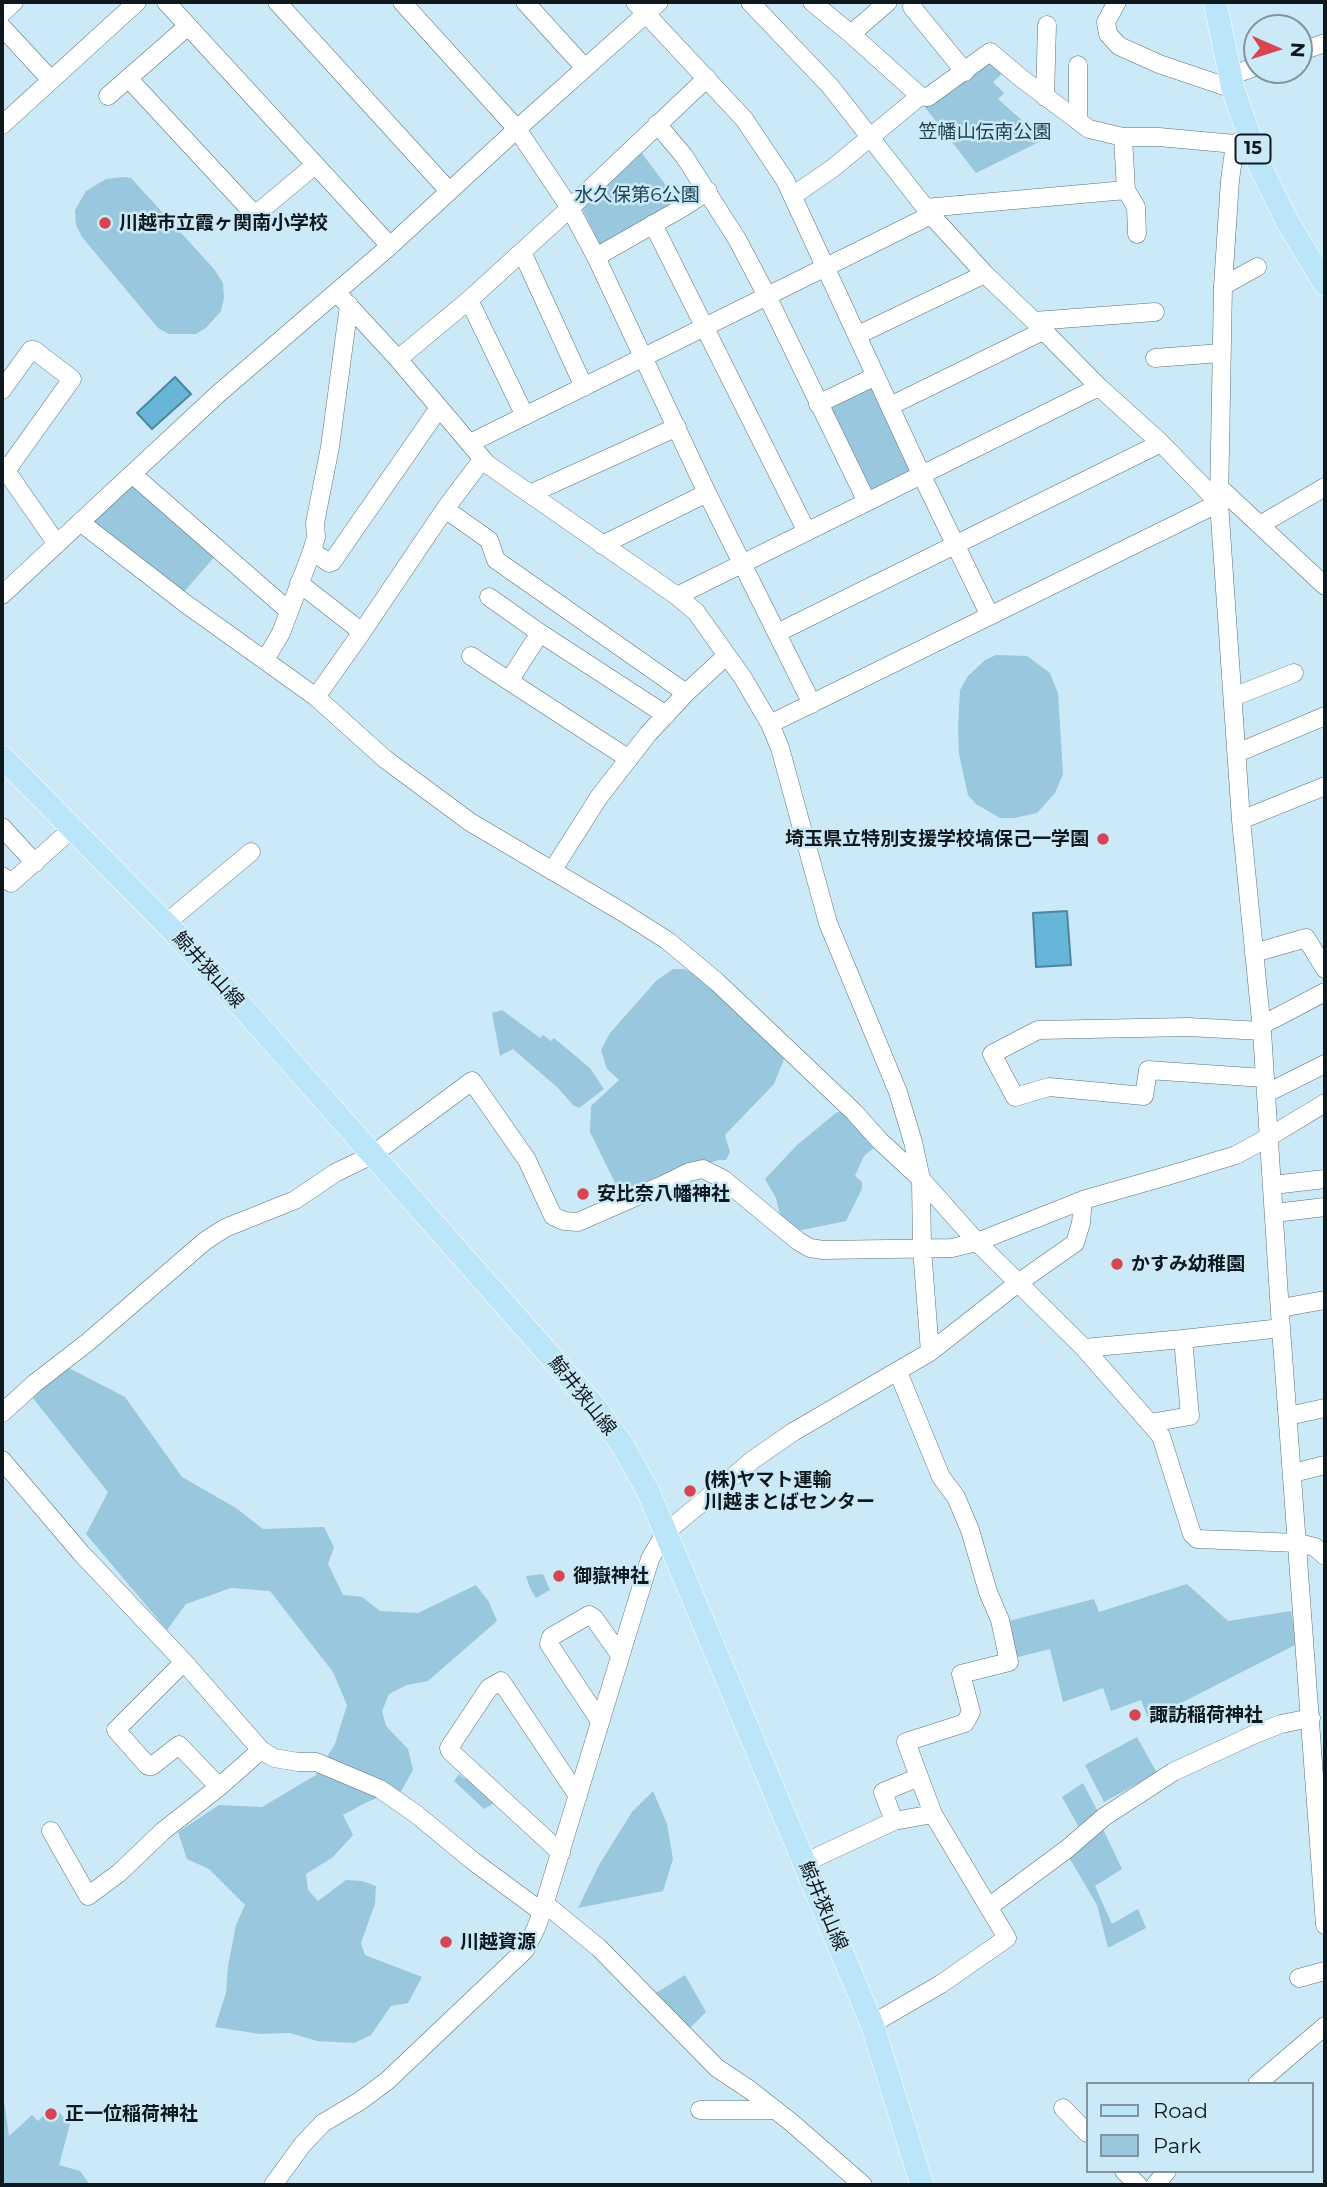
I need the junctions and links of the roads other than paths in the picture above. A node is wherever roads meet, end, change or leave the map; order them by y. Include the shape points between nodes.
1 (14, 2) edge
2 (136, 2) edge
3 (166, 2) edge
4 (277, 2) edge
5 (402, 2) edge
6 (525, 2) edge
7 (660, 2) edge
8 (750, 2) edge
9 (812, 2) edge
10 (888, 2) edge
11 (1117, 2) edge
12 (1215, 2) edge
13 (640, 8) edge
14 (912, 8) dead end
15 (2, 13) edge
16 (1047, 25) dead end
17 (188, 26) junction
18 (2, 27) edge
19 (851, 34) junction
20 (1078, 65) dead end
21 (585, 68) junction
22 (965, 72) junction
23 (1243, 76) edge
24 (128, 78) junction
25 (707, 78) junction
26 (51, 80) junction
27 (1232, 83) junction
28 (108, 96) dead end
29 (920, 96) junction
30 (1045, 97) junction
31 (1078, 121) junction
32 (657, 124) junction
33 (2, 125) edge
34 (517, 129) junction
35 (871, 136) junction
36 (1123, 136) junction
37 (1242, 140) junction
38 (315, 165) junction
39 (1126, 190) junction
40 (449, 191) junction
41 (708, 191) junction
42 (794, 195) junction
43 (570, 208) junction
44 (928, 211) junction
45 (653, 224) junction
46 (1137, 234) dead end
47 (390, 246) junction
48 (522, 252) junction
49 (596, 257) junction
50 (1318, 260) edge
51 (1257, 267) dead end
52 (826, 268) junction
53 (985, 274) junction
54 (1325, 284) edge
55 (1223, 286) junction
56 (767, 296) junction
57 (343, 299) junction
58 (469, 300) junction
59 (1155, 312) dead end
60 (705, 326) junction
61 (1039, 326) junction
62 (858, 335) junction
63 (1222, 354) junction
64 (1155, 358) dead end
65 (398, 359) junction
66 (643, 359) junction
67 (876, 376) junction
68 (584, 387) junction
69 (1099, 387) junction
70 (2, 390) edge
71 (818, 404) junction
72 (890, 406) junction
73 (439, 408) junction
74 (525, 416) junction
75 (677, 427) junction
76 (470, 443) junction
77 (1161, 443) junction
78 (482, 460) junction
79 (5, 473) edge
80 (132, 474) junction
81 (922, 476) junction
82 (1325, 487) edge
83 (530, 494) junction
84 (708, 494) junction
85 (1219, 495) junction
86 (867, 502) junction
87 (444, 509) junction
88 (80, 522) junction
89 (1260, 525) junction
90 (807, 532) junction
91 (57, 544) junction
92 (602, 545) junction
93 (955, 545) junction
94 (312, 551) junction
95 (743, 564) junction
96 (299, 583) junction
97 (1325, 586) edge
98 (2, 595) edge
99 (677, 596) junction
100 (489, 597) dead end
101 (289, 611) junction
102 (990, 615) junction
103 (362, 632) junction
104 (540, 633) junction
105 (778, 633) junction
106 (471, 656) dead end
107 (726, 656) junction
108 (265, 660) junction
109 (1294, 673) dead end
110 (509, 681) junction
111 (686, 693) junction
112 (316, 696) junction
113 (1233, 697) junction
114 (812, 704) junction
115 (666, 715) junction
116 (1325, 716) edge
117 (770, 724) junction
118 (1237, 753) junction
119 (629, 759) junction
120 (5, 766) edge
121 (1325, 786) edge
122 (1241, 820) junction
123 (2, 827) edge
124 (72, 829) junction
125 (251, 852) dead end
126 (34, 863) junction
127 (552, 871) junction
128 (2, 876) edge
129 (165, 924) junction
130 (1254, 953) junction
131 (1325, 968) edge
132 (1325, 992) edge
133 (1262, 1028) junction
134 (1325, 1064) edge
135 (1265, 1086) junction
136 (1325, 1103) edge
137 (1269, 1137) junction
138 (372, 1155) junction
139 (921, 1179) junction
140 (1325, 1179) edge
141 (1273, 1185) junction
142 (1083, 1200) junction
143 (1325, 1207) edge
144 (1275, 1213) junction
145 (977, 1242) junction
146 (922, 1249) junction
147 (1018, 1283) junction
148 (1325, 1300) edge
149 (1281, 1308) junction
150 (1281, 1328) junction
151 (1184, 1339) junction
152 (1084, 1348) junction
153 (930, 1352) junction
154 (898, 1372) junction
155 (1325, 1408) edge
156 (2, 1413) edge
157 (1288, 1416) junction
158 (1150, 1423) junction
159 (2, 1460) edge
160 (1325, 1465) edge
161 (1293, 1473) junction
162 (665, 1533) junction
163 (1298, 1543) junction
164 (1325, 1556) edge
165 (620, 1655) junction
166 (184, 1662) junction
167 (1311, 1718) junction
168 (600, 1721) junction
169 (261, 1750) junction
170 (919, 1777) junction
171 (219, 1787) junction
172 (579, 1796) junction
173 (933, 1814) junction
174 (1322, 1820) edge
175 (894, 1821) junction
176 (51, 1831) dead end
177 (561, 1853) junction
178 (806, 1862) junction
179 (990, 1906) junction
180 (543, 1908) junction
181 (1325, 1925) edge
182 (1325, 1971) edge
183 (1299, 1978) dead end
184 (872, 2024) junction
185 (1325, 2029) edge
186 (1259, 2082) edge
187 (1063, 2108) dead end
188 (700, 2110) dead end
189 (776, 2110) junction
190 (1086, 2132) edge
191 (273, 2185) edge
192 (863, 2185) edge
193 (922, 2185) edge

1 - 15 street
2 - 26 street
3 - 17 street
4 - 40 street
5 - 34 street
6 - 21 street
7 - 13 street
8 - 35 street
9 - 19 street
10 - 19 street
11 - 27 street via 1106,22 1108,34 1119,46 1159,64
12 - 27 main road, 15
13 - 21 street
13 - 25 street
14 - 22 street
16 - 30 street
17 - 24 street
17 - 38 street
18 - 26 street
19 - 29 street
20 - 31 street
21 - 34 street
22 - 29 street via 928,97
22 - 30 street via 990,52
23 - 27 street
24 - 28 street
24 - 38 street via 256,215
25 - 32 street
25 - 42 street via 744,119
26 - 33 street
27 - 37 main road, 15
29 - 35 street
30 - 31 street
31 - 36 street via 1089,129
32 - 41 street
32 - 43 street
34 - 40 street
34 - 43 street
35 - 42 street
35 - 44 street
36 - 37 street
36 - 39 street
37 - 50 main road, 15
37 - 55 street via 1230,180
38 - 47 street
39 - 44 street
39 - 46 street via 1136,207
40 - 47 street
41 - 45 street
41 - 56 street
42 - 52 street
43 - 48 street
43 - 49 street
44 - 52 street
44 - 53 street
45 - 49 street
45 - 60 street
47 - 57 street
48 - 58 street
48 - 68 street
49 - 66 street
50 - 54 main road, 15
51 - 55 street
52 - 56 street
52 - 62 street
53 - 61 street
53 - 62 street
55 - 63 street
56 - 60 street
56 - 71 street
57 - 65 street
57 - 80 street via 218,394
57 - 94 street via 330,447
58 - 65 street
58 - 74 street
59 - 61 street
60 - 66 street
60 - 90 street
61 - 69 street
61 - 72 street
62 - 67 street
63 - 64 street
63 - 85 street
65 - 73 street
66 - 68 street
66 - 75 street
67 - 71 street
67 - 72 street
68 - 74 street
69 - 77 street
69 - 81 street
70 - 79 street via 34,350 72,379
71 - 86 street
72 - 81 street
73 - 76 street
73 - 94 street via 332,562
74 - 76 street
75 - 83 street
75 - 84 street
76 - 78 street
77 - 85 street
77 - 93 street
78 - 83 street
78 - 87 street
79 - 91 street
80 - 88 street
80 - 101 street
81 - 86 street
81 - 93 street
82 - 89 street
83 - 92 street
84 - 92 street
84 - 95 street
85 - 89 street
85 - 102 street
85 - 113 street
86 - 90 street
87 - 103 street
87 - 111 street via 489,540 496,560
88 - 91 street
88 - 108 street
89 - 97 street
90 - 95 street
91 - 98 street
92 - 99 street
93 - 102 street
93 - 105 street
94 - 96 street
95 - 99 street
95 - 105 street
96 - 101 street
96 - 103 street
99 - 107 street via 696,612
100 - 104 street
101 - 108 street
102 - 114 street
103 - 112 street
104 - 110 street
104 - 115 street
105 - 114 street
106 - 110 street
107 - 111 street
107 - 117 street
108 - 112 street
109 - 113 street
110 - 119 street
111 - 115 street
112 - 127 street via 385,759 470,822
113 - 118 street
114 - 117 street
115 - 119 street
116 - 118 street
117 - 139 street via 828,923 898,1092
118 - 122 street
119 - 127 street
120 - 124 main road, 鯨井狭山線
121 - 122 street
122 - 130 street
123 - 126 street
124 - 126 street
124 - 129 main road, 鯨井狭山線
125 - 129 street
126 - 128 street via 11,883
127 - 139 street via 680,951
129 - 138 main road, 鯨井狭山線
130 - 131 street via 1306,938
130 - 133 street
132 - 133 street
133 - 135 street
133 - 135 street via 1038,1030 992,1054 1014,1097 1049,1087 1144,1096 1148,1070
134 - 135 street
135 - 137 street
136 - 137 street
137 - 141 street
137 - 142 street via 1236,1155
138 - 146 street via 472,1081 527,1160 553,1216 564,1221 578,1222 703,1169 723,1179 810,1248
138 - 156 street via 295,1200 225,1228 205,1241
138 - 162 main road, 鯨井狭山線 via 595,1407 648,1490
139 - 145 street
139 - 146 street
140 - 141 street
141 - 144 street
142 - 145 street
142 - 147 street via 1075,1243
143 - 144 street
144 - 149 street
145 - 146 street
145 - 147 street
146 - 153 street
147 - 152 street
147 - 153 street
148 - 149 street
149 - 150 street
150 - 151 street
150 - 157 street
151 - 152 street
151 - 158 street via 1190,1416
152 - 158 street
153 - 154 street
154 - 162 street via 793,1432
154 - 170 street via 941,1477 956,1497 970,1530 1009,1662 961,1674 971,1712 965,1723 906,1742
155 - 157 street
157 - 161 street
158 - 163 street via 1161,1436 1196,1539
159 - 166 street via 81,1553
160 - 161 street
161 - 163 street
162 - 165 street via 650,1559
162 - 178 main road, 鯨井狭山線
163 - 164 street via 1315,1547
163 - 167 street
165 - 168 street
165 - 168 street via 589,1615 551,1637 549,1644
166 - 169 street
166 - 171 street via 116,1730 148,1766 179,1745
167 - 174 street
167 - 179 street via 1280,1724 1173,1772 1104,1817
168 - 172 street
169 - 171 street
169 - 180 street via 274,1758 316,1762 380,1789
170 - 173 street
170 - 175 street via 883,1792
171 - 176 street via 88,1896
172 - 177 street
172 - 177 street via 501,1681 489,1688 450,1751
173 - 175 street
173 - 179 street
174 - 181 street
175 - 178 street
177 - 180 street
178 - 184 main road, 鯨井狭山線
179 - 184 street via 1007,1938 942,1984
180 - 189 street via 598,1948 717,2068
180 - 191 street via 525,1950 387,2081 323,2123
182 - 183 street
184 - 193 main road, 鯨井狭山線
185 - 186 street
187 - 190 street
188 - 189 street
189 - 192 street

